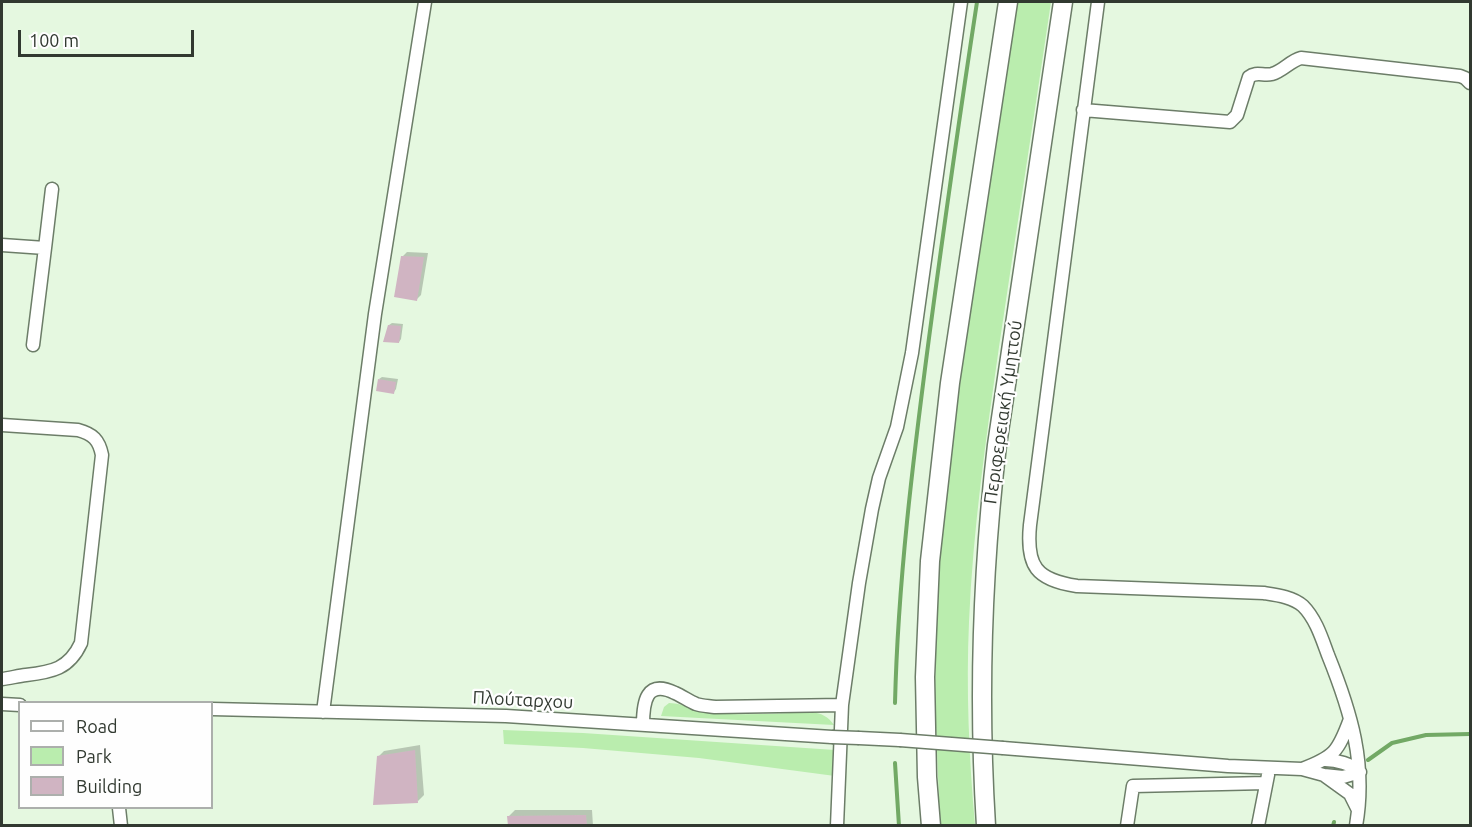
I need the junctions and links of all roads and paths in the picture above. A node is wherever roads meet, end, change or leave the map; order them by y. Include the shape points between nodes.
1 (425, 2) edge
2 (962, 2) edge
3 (1008, 2) edge
4 (1064, 2) edge
5 (1098, 2) edge
6 (1470, 83) edge
7 (1083, 110) junction
8 (52, 189) dead end
9 (2, 245) edge
10 (45, 248) junction
11 (33, 345) dead end
12 (2, 425) edge
13 (2, 679) edge
14 (2, 704) edge
15 (18, 705) edge
16 (842, 705) junction
17 (213, 709) edge
18 (323, 712) junction
19 (1350, 718) junction
20 (643, 725) junction
21 (1325, 760) junction
22 (1269, 768) junction
23 (1302, 769) junction
24 (1360, 772) junction
25 (1324, 775) junction
26 (1266, 783) junction
27 (119, 809) edge
28 (1358, 810) junction
29 (121, 825) edge
30 (837, 825) edge
31 (931, 825) edge
32 (986, 825) edge
33 (1127, 825) edge
34 (1258, 825) edge
35 (1356, 825) edge

1 - 18 street via 375,314
2 - 16 street via 912,353 897,427 872,509
3 - 31 highway via 950,383 930,561 925,677
4 - 32 highway, Περιφερειακή Υμηττού via 990,501 981,666
5 - 7 street
6 - 7 street via 1460,76 1301,58 1273,74 1255,73 1249,77 1237,115 1230,122
7 - 19 street via 1028,541 1032,563 1045,578 1077,586 1264,593 1291,599 1312,618
8 - 10 street
9 - 10 street
10 - 11 street
12 - 13 street via 88,433 96,439 102,455 81,643 71,660 58,668 44,674
14 - 15 street
16 - 20 street via 715,707 656,688 643,705
16 - 30 street
17 - 18 street, Πλούταρχου
18 - 20 street, Πλούταρχου via 506,716
19 - 21 street via 1343,739
19 - 24 street
20 - 22 street, Πλούταρχου, bridge
21 - 23 street
21 - 24 street
22 - 23 street, Πλούταρχου
22 - 26 street
23 - 25 street
24 - 25 street via 1343,777
24 - 28 street
25 - 28 street via 1350,794
26 - 33 street via 1133,786
26 - 34 street
27 - 29 street
28 - 35 street

